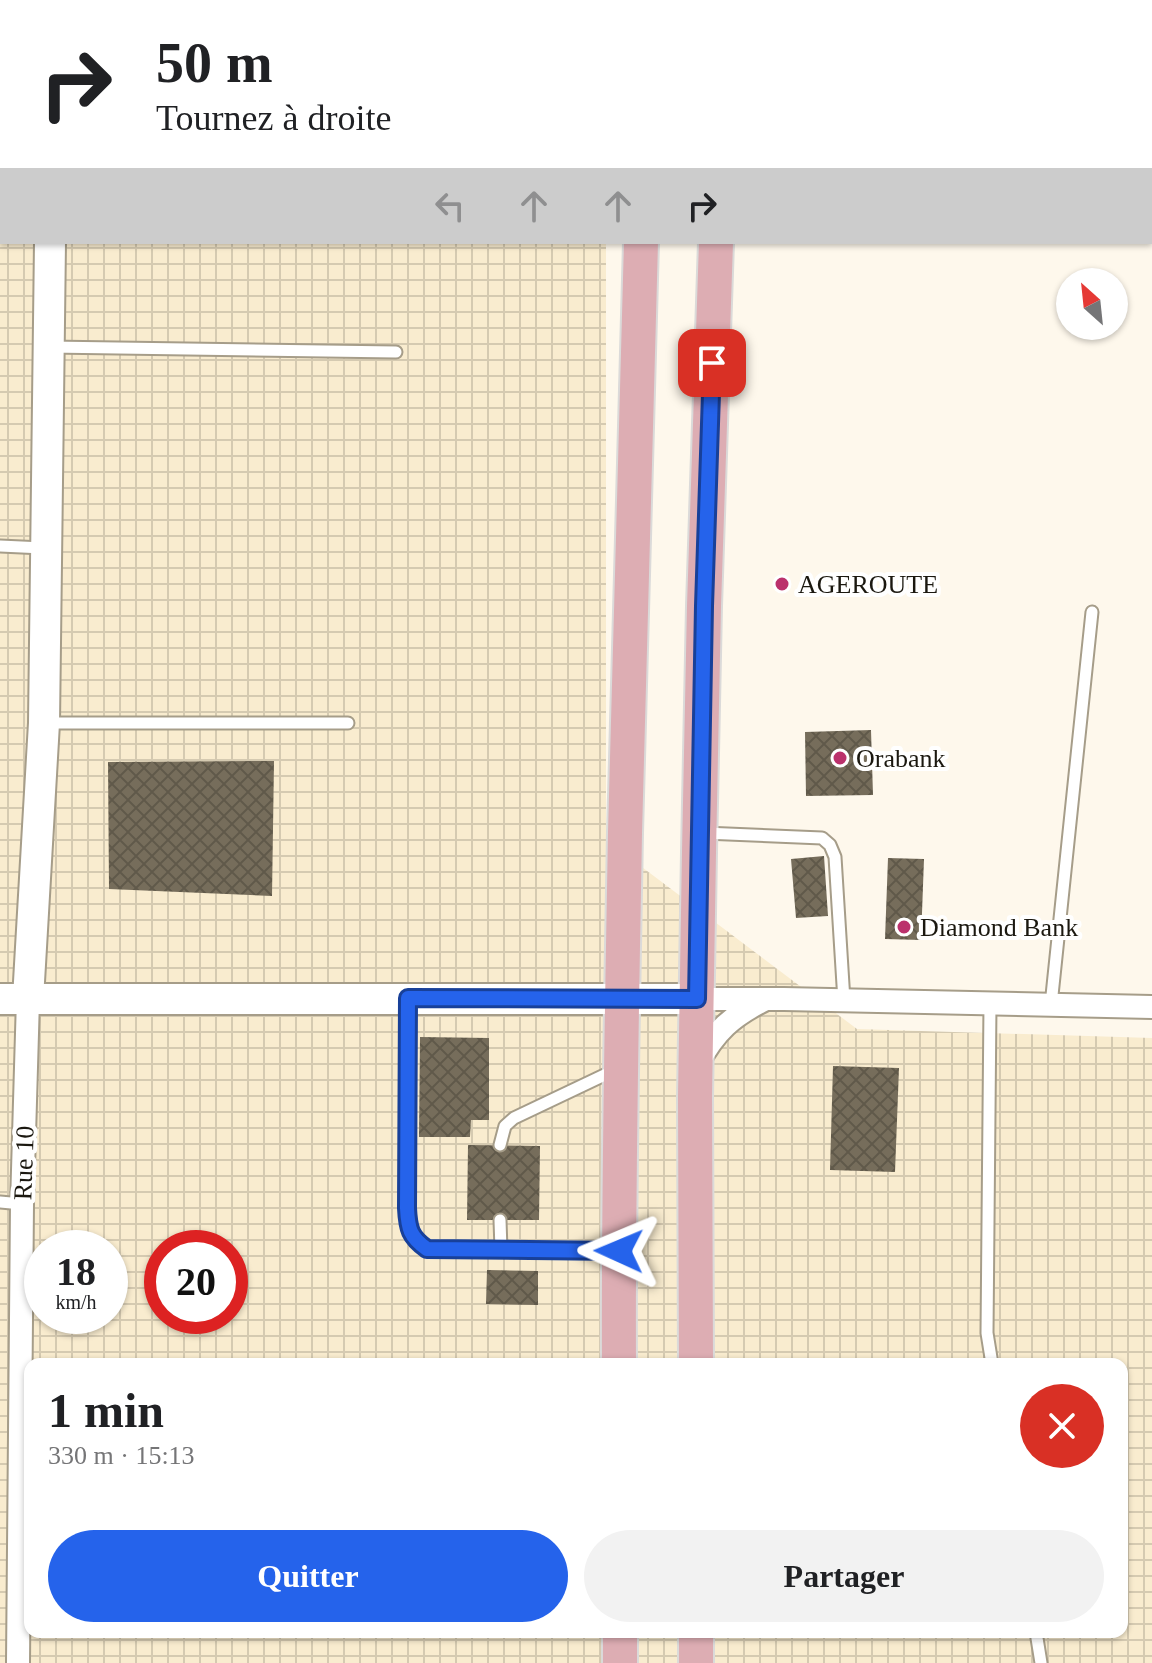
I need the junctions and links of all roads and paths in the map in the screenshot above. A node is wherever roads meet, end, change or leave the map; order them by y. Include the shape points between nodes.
1 (50, 244) edge
2 (641, 244) edge
3 (716, 244) edge
4 (49, 347) junction
5 (396, 352) dead end
6 (0, 546) edge
7 (47, 548) junction
8 (1092, 612) dead end
9 (44, 723) junction
10 (348, 723) dead end
11 (700, 833) junction
12 (408, 998) junction
13 (14, 999) edge
14 (622, 999) junction
15 (697, 999) junction
16 (765, 999) junction
17 (844, 1001) junction
18 (990, 1004) junction
19 (1051, 1005) junction
20 (1152, 1007) edge
21 (621, 1067) junction
22 (696, 1067) junction
23 (500, 1145) dead end
24 (11, 1203) edge
25 (500, 1220) dead end
26 (501, 1250) junction
27 (619, 1251) junction
28 (619, 1358) edge
29 (696, 1358) edge
30 (991, 1358) edge
31 (620, 1638) edge
32 (696, 1638) edge
33 (1037, 1638) edge
34 (18, 1663) edge
35 (620, 1663) edge
36 (696, 1663) edge
37 (1041, 1663) edge

1 - 4 street
2 - 14 main road
3 - 11 main road
4 - 5 lane
4 - 7 street
6 - 7 lane
7 - 9 street
8 - 19 lane
9 - 10 lane
9 - 13 street
11 - 15 main road
11 - 17 lane via 822,838 830,845
12 - 13 street
12 - 14 street
12 - 26 lane via 408,1224 414,1240 427,1249
13 - 24 street, Rue 10
14 - 15 street
14 - 21 main road
15 - 16 street
15 - 22 main road
16 - 17 street
16 - 22 street via 721,1029
17 - 18 street
18 - 19 street
18 - 30 lane
19 - 20 street
21 - 23 lane via 514,1118 505,1126
21 - 27 main road
22 - 29 main road
24 - 34 street, Rue 10
25 - 26 lane
26 - 27 lane
27 - 28 main road
31 - 35 main road
32 - 36 main road
33 - 37 lane

